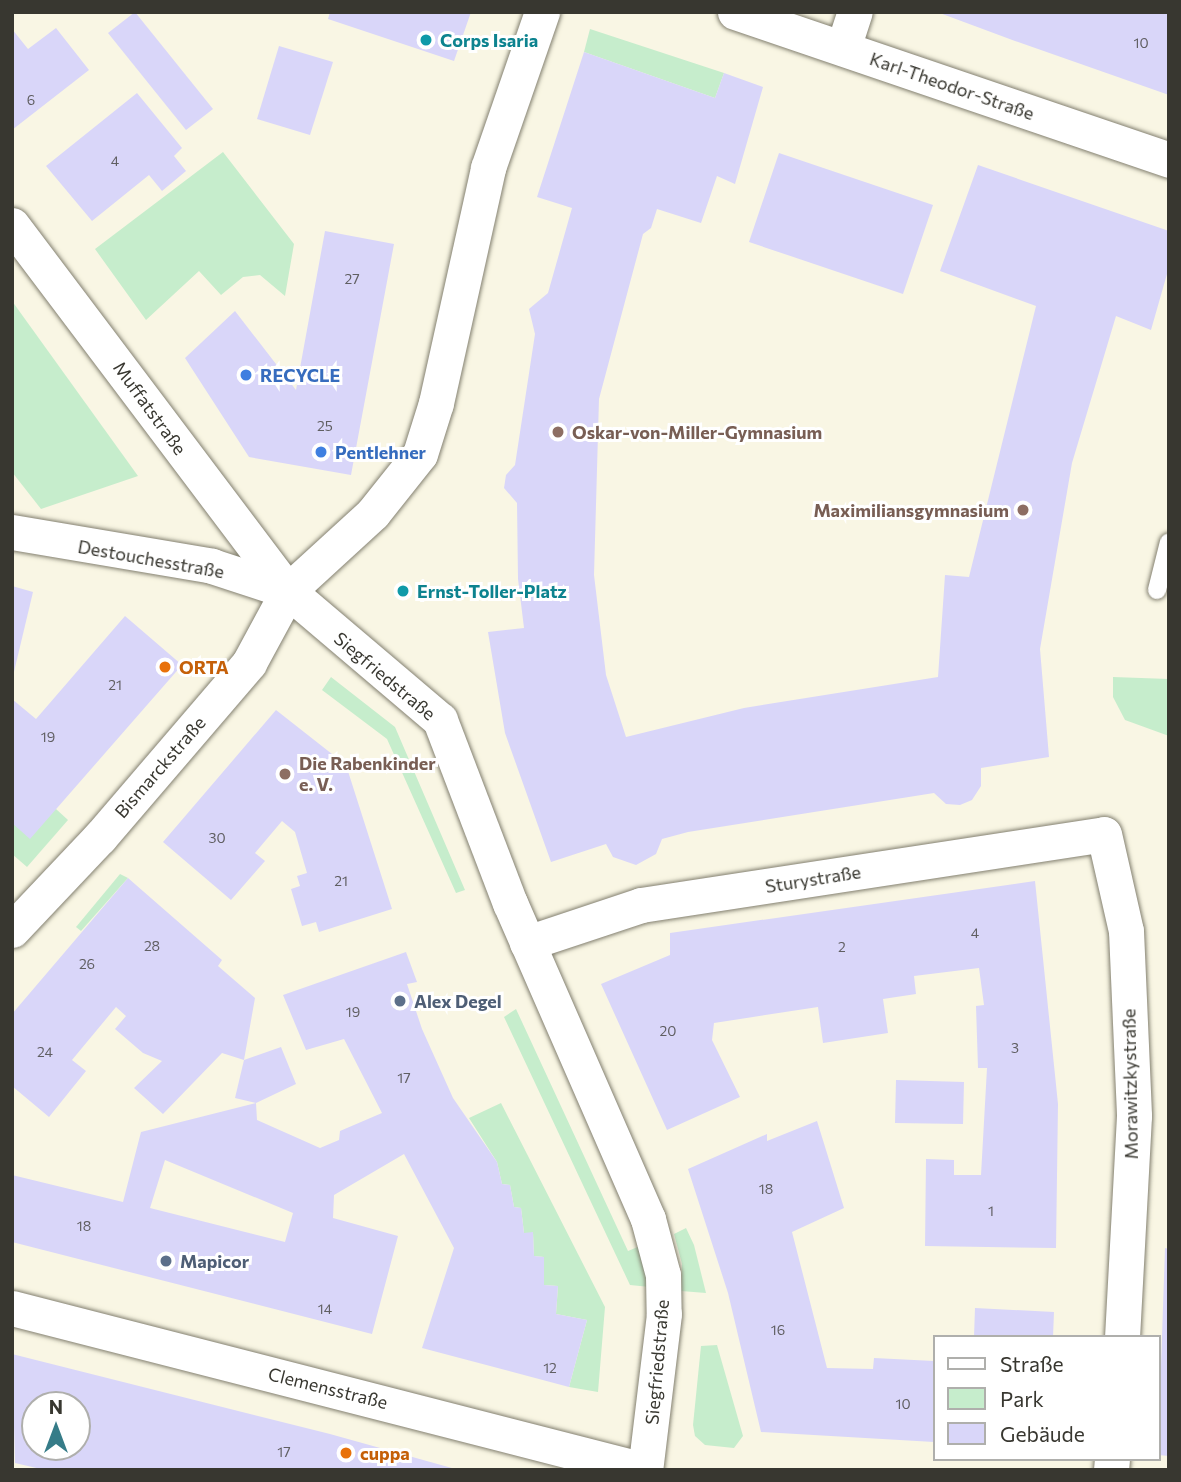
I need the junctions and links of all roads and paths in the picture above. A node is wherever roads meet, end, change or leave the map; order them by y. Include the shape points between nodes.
1 (542, 12) edge
2 (735, 12) edge
3 (855, 12) edge
4 (843, 48) junction
5 (1169, 160) edge
6 (12, 225) edge
7 (12, 532) edge
8 (1169, 542) edge
9 (1157, 590) dead end
10 (288, 591) junction
11 (1104, 834) joint
12 (12, 930) edge
13 (527, 943) junction
14 (12, 1308) edge
15 (1122, 1335) edge
16 (609, 1467) edge
17 (645, 1470) edge

1 - 10 street via 488,168 436,403 420,454 366,521
2 - 4 street, Karl-Theodor-Straße
3 - 4 street
4 - 5 street, Karl-Theodor-Straße
6 - 10 street, Muffatstraße
7 - 10 street, Destouchesstraße via 212,566
8 - 9 lane
10 - 12 street, Bismarckstraße via 249,663 100,837
10 - 13 street, Siegfriedstraße via 440,720
11 - 13 street, Sturystraße via 641,905
11 - 15 street, Morawitzkystraße via 1126,931 1134,1116
13 - 17 street, Siegfriedstraße via 648,1219 663,1275 664,1314
14 - 16 street, Clemensstraße
16 - 17 street, Clemensstraße

